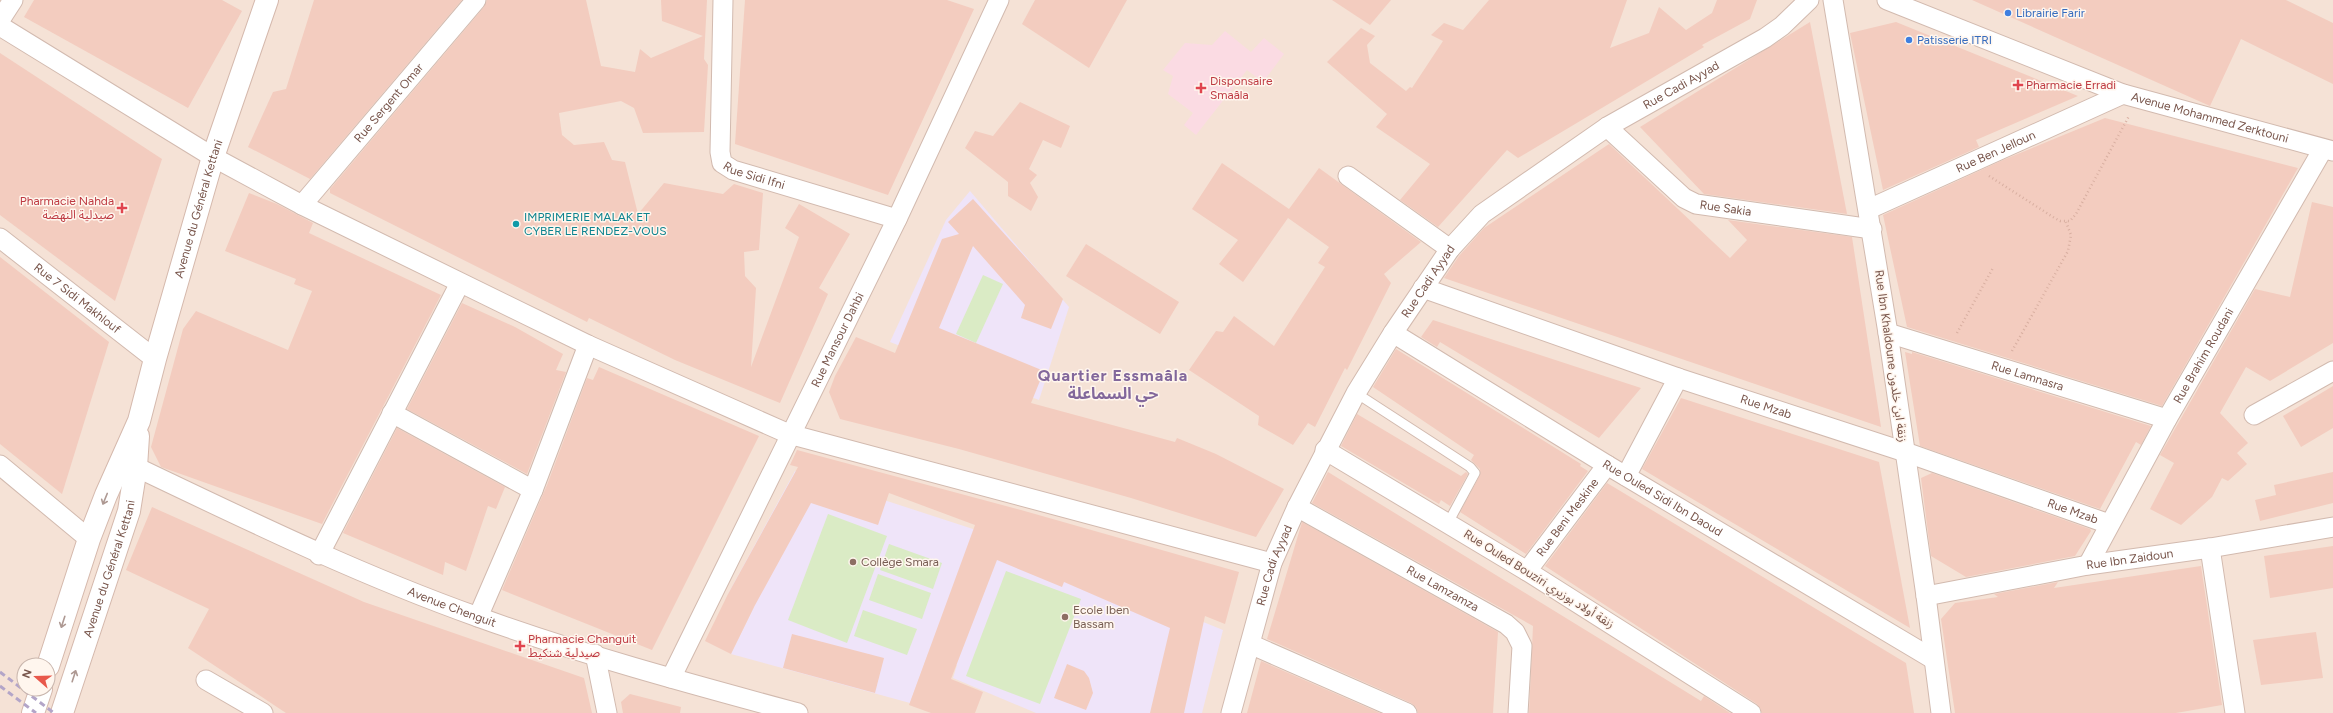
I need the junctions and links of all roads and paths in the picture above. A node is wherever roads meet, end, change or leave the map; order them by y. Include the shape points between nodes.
1 (13, 0) edge
2 (267, 0) edge
3 (476, 0) edge
4 (723, 0) edge
5 (999, 0) edge
6 (1808, 0) edge
7 (1833, 0) edge
8 (1887, 0) edge
9 (0, 20) edge
10 (0, 26) edge
11 (2130, 96) junction
12 (1607, 127) junction
13 (2328, 150) edge
14 (213, 157) junction
15 (1970, 163) junction
16 (1348, 176) dead end
17 (302, 205) junction
18 (1869, 209) junction
19 (897, 219) junction
20 (2066, 222) junction
21 (1872, 229) junction
22 (0, 238) edge
23 (1450, 249) junction
24 (1993, 268) dead end
25 (460, 284) junction
26 (1423, 288) junction
27 (1393, 333) junction
28 (1888, 333) junction
29 (588, 345) junction
30 (1947, 351) junction
31 (154, 359) junction
32 (2002, 368) junction
33 (2333, 371) edge
34 (1678, 378) junction
35 (1356, 393) junction
36 (392, 413) junction
37 (2254, 415) dead end
38 (2167, 419) junction
39 (789, 434) junction
40 (1326, 450) junction
41 (1905, 452) junction
42 (0, 464) edge
43 (129, 465) junction
44 (1607, 465) junction
45 (1626, 476) junction
46 (533, 490) junction
47 (1297, 507) junction
48 (1448, 523) junction
49 (2109, 524) junction
50 (2333, 528) edge
51 (89, 539) junction
52 (2210, 548) junction
53 (319, 555) junction
54 (1272, 563) junction
55 (2088, 565) junction
56 (1527, 570) junction
57 (1926, 596) junction
58 (478, 617) junction
59 (1250, 644) junction
60 (596, 654) junction
61 (51, 657) edge
62 (1933, 659) junction
63 (670, 678) junction
64 (206, 680) dead end
65 (38, 697) edge
66 (778, 710) edge
67 (33, 713) edge
68 (62, 713) edge
69 (263, 713) edge
70 (607, 713) edge
71 (798, 713) edge
72 (1231, 713) edge
73 (1407, 713) edge
74 (1518, 713) edge
75 (1751, 713) edge
76 (1941, 713) edge
77 (2235, 713) edge

1 - 9 street
2 - 14 street, Avenue du Général Kettani
3 - 17 street, Rue Sergent Omar
4 - 19 street, Rue Sidi Ifni via 720,152 722,163 733,170
5 - 19 street, Rue Mansour Dahbi
6 - 12 street, Rue Cadi Ayyad via 1782,26 1765,38
7 - 18 street, Rue Ibn Khaldoune زنقة ابن خلدون
8 - 11 street, Avenue Mohammed Zerktouni
10 - 14 street
11 - 13 street, Avenue Mohammed Zerktouni
11 - 15 street, Rue Ben Jelloun
11 - 20 path via 2076,214
12 - 21 street, Rue Sakia via 1684,198 1696,204
12 - 23 street, Rue Cadi Ayyad via 1482,214
13 - 38 street, Rue Brahim Roudani
14 - 17 street
14 - 31 street, Avenue du Général Kettani
15 - 18 street, Rue Ben Jelloun
15 - 20 path via 2053,217
16 - 23 street
17 - 25 street
18 - 21 street, Rue Ibn Khaldoune زنقة ابن خلدون
19 - 39 street, Rue Mansour Dahbi
20 - 32 path via 2071,235 2068,250
21 - 28 street, Rue Ibn Khaldoune زنقة ابن خلدون
22 - 31 street, Rue 7 Sidi Makhlouf
23 - 26 street, Rue Cadi Ayyad
24 - 30 path
25 - 29 street
25 - 36 street
26 - 27 street, Rue Cadi Ayyad
26 - 34 street, Rue Mzab
27 - 35 street, Rue Cadi Ayyad
27 - 44 street, Rue Ouled Sidi Ibn Daoud
28 - 30 street, Rue Lamnasra
28 - 41 street, Rue Ibn Khaldoune زنقة ابن خلدون
29 - 39 street
29 - 46 street
30 - 32 street, Rue Lamnasra
31 - 43 street, Avenue du Général Kettani
32 - 38 street, Rue Lamnasra
33 - 37 street
34 - 41 street, Rue Mzab
34 - 45 street
35 - 40 street, Rue Cadi Ayyad
35 - 48 lane via 1470,467 1475,473
36 - 46 street
36 - 53 street
38 - 49 street, Rue Brahim Roudani
39 - 54 street
39 - 63 street, Rue Mansour Dahbi
40 - 47 street, Rue Cadi Ayyad
40 - 48 street, Rue Ouled Bouziri زنقة أولاد بوزيري
41 - 49 street, Rue Mzab
41 - 57 street, Rue Ibn Khaldoune زنقة ابن خلدون
42 - 51 street
43 -> 51 street, Avenue du Général Kettani
43 - 53 street, Avenue Chenguit
68 -> 43 street, Avenue du Général Kettani via 129,511
44 - 45 street, Rue Ouled Sidi Ibn Daoud
44 - 56 street, Rue Beni Meskine
45 - 62 street, Rue Ouled Sidi Ibn Daoud
46 - 58 street
47 - 54 street, Rue Cadi Ayyad
47 - 74 street, Rue Lamzamza via 1506,624 1515,632 1522,646
48 - 56 street, Rue Ouled Bouziri زنقة أولاد بوزيري
49 - 55 street, Rue Brahim Roudani
50 - 52 street, Rue Ibn Zaidoun
51 -> 61 street, Avenue du Général Kettani
52 - 55 street, Rue Ibn Zaidoun
52 - 77 street
53 - 58 street, Avenue Chenguit
54 - 59 street, Rue Cadi Ayyad
55 - 57 street, Rue Ibn Zaidoun
56 - 75 street, Rue Ouled Bouziri زنقة أولاد بوزيري
57 - 62 street, Rue Ibn Khaldoune زنقة ابن خلدون
58 - 60 street, Avenue Chenguit
59 - 72 street, Rue Cadi Ayyad
59 - 73 street
60 - 63 street, Avenue Chenguit
60 - 70 street
62 - 76 street, Rue Ibn Khaldoune زنقة ابن خلدون
63 - 66 street, Avenue Chenguit
64 - 69 street
65 - 67 street
66 - 71 street, Avenue Chenguit

